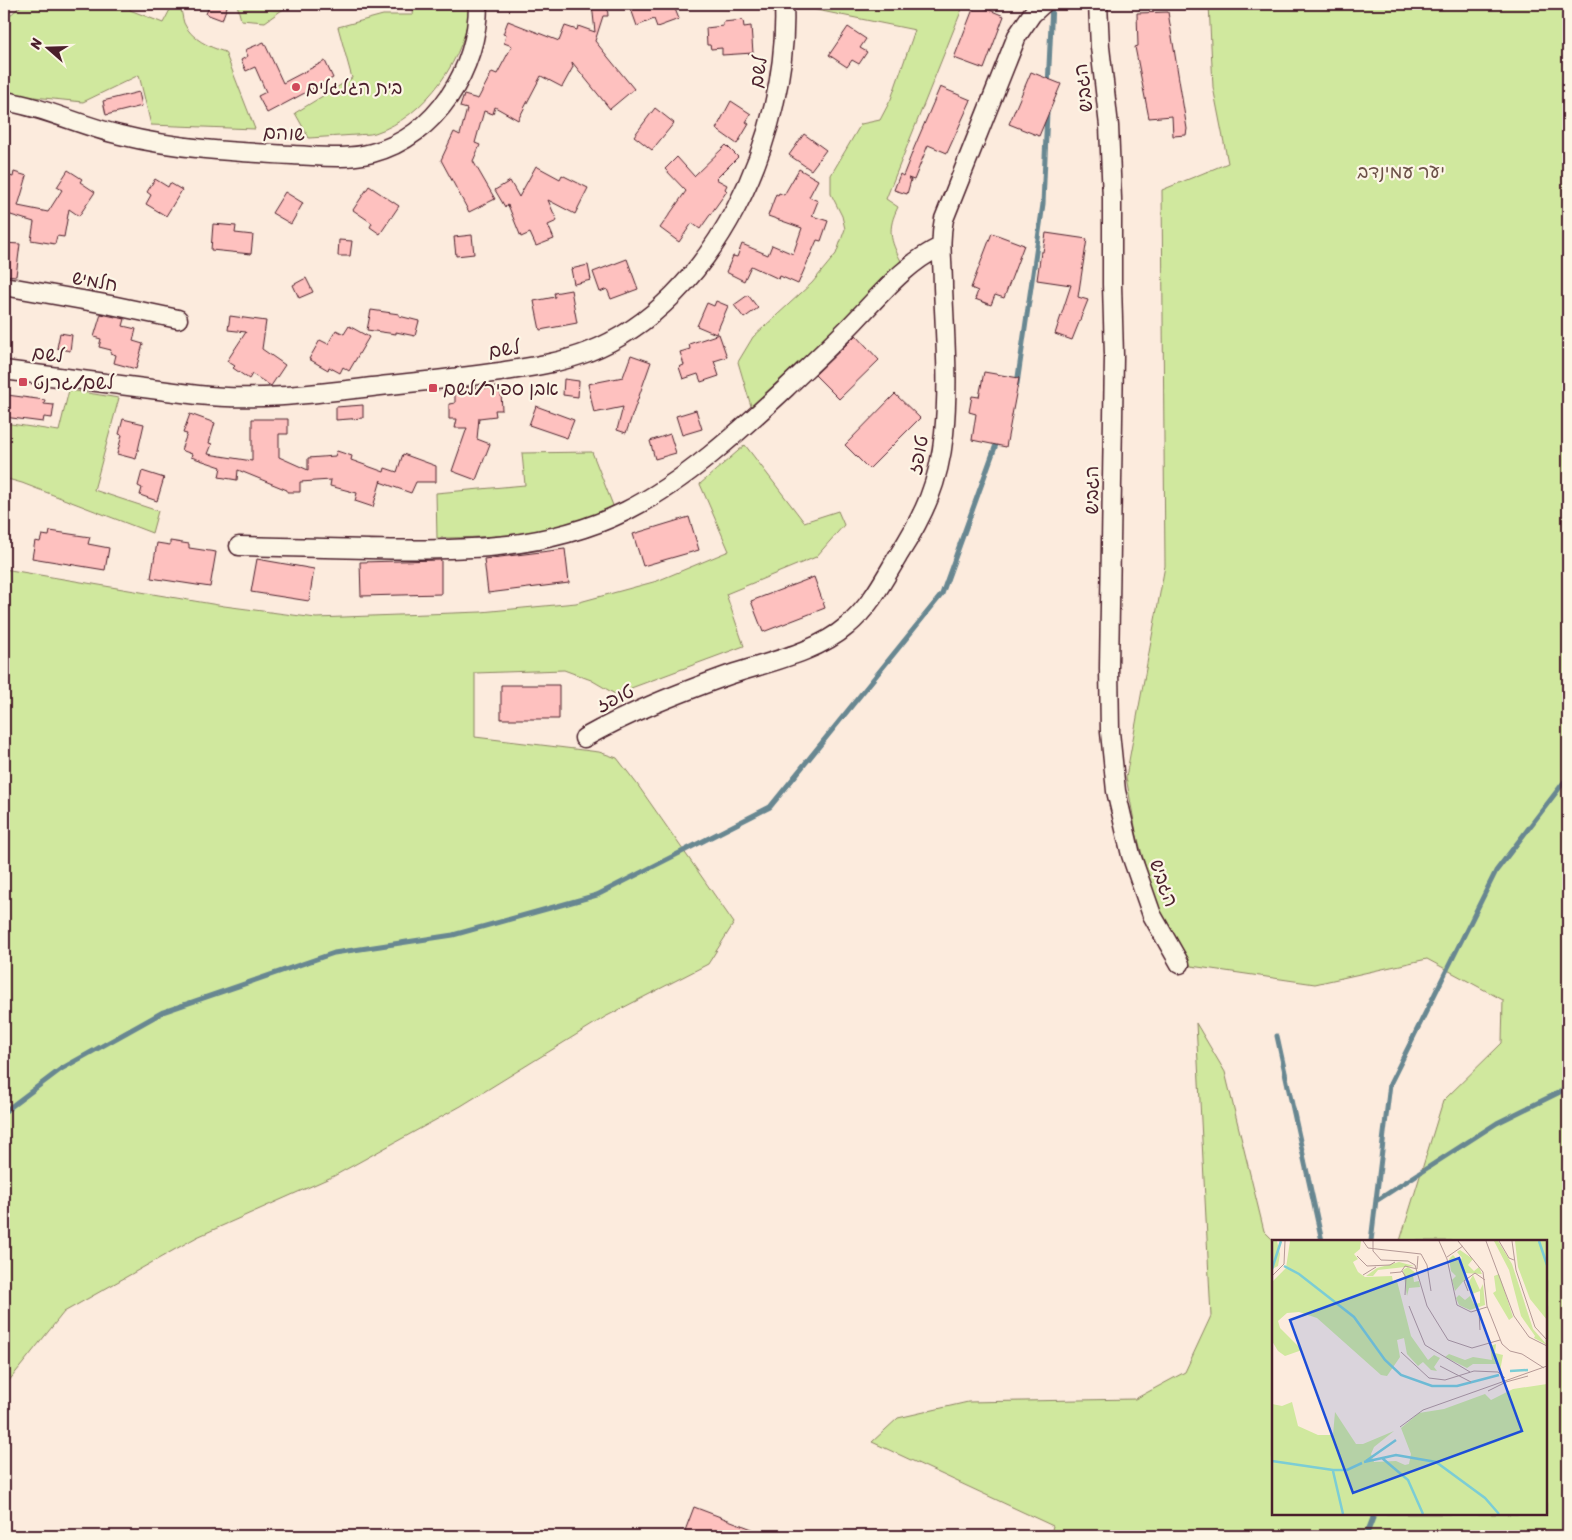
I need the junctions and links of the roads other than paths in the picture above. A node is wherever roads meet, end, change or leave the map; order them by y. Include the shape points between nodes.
1 (478, 4) edge
2 (784, 4) edge
3 (1044, 4) edge
4 (1098, 4) edge
5 (4, 101) edge
6 (940, 247) junction
7 (4, 286) edge
8 (178, 319) dead end
9 (4, 370) edge
10 (240, 546) dead end
11 (584, 738) dead end
12 (1180, 964) dead end

1 - 5 street, שוהם via 472,48 452,92 416,131 371,154 327,156 180,146 120,136
2 - 9 street, לשם via 780,77 757,162 746,188 704,258 674,293 636,325 608,343 552,363 258,398 206,396
3 - 6 street, טופז via 1024,24 1011,50 947,210
4 - 12 street, הגביש via 1112,190 1114,356 1110,732 1116,791 1132,855 1152,915
6 - 10 street via 899,275 810,365 728,440 654,496 598,524 541,540 484,548 412,550
6 - 11 street, טופז via 946,385 939,467 921,519 869,603 848,626 824,642 667,698
7 - 8 street, חלמיש

